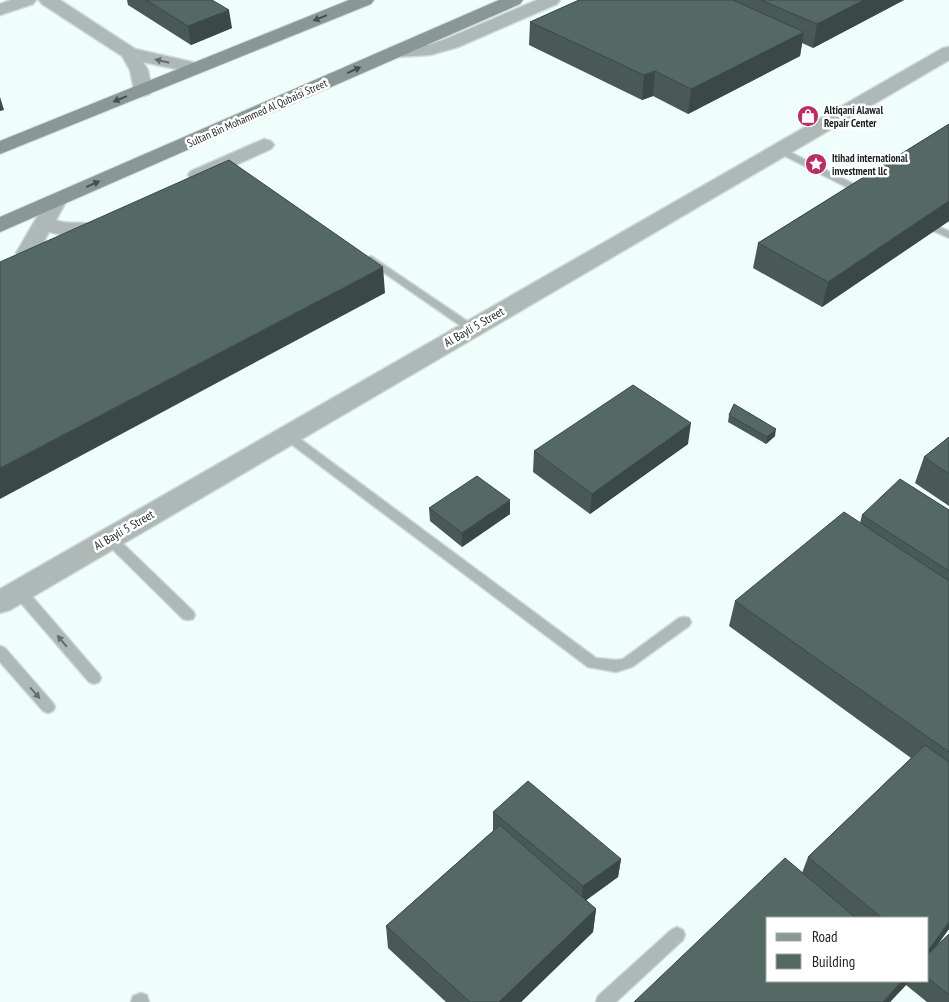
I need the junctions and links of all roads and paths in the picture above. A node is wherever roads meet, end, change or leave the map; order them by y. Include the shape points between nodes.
1 (27, 0) edge
2 (48, 0) edge
3 (365, 0) edge
4 (514, 0) edge
5 (551, 0) edge
6 (0, 10) edge
7 (395, 52) junction
8 (129, 53) junction
9 (945, 59) edge
10 (195, 68) junction
11 (143, 90) junction
12 (264, 145) dead end
13 (0, 148) edge
14 (780, 150) junction
15 (177, 184) edge
16 (869, 195) edge
17 (57, 200) junction
18 (44, 222) junction
19 (0, 225) edge
20 (937, 229) edge
21 (949, 235) edge
22 (365, 255) edge
23 (472, 328) junction
24 (287, 435) junction
25 (110, 538) junction
26 (10, 596) edge
27 (188, 616) dead end
28 (684, 622) dead end
29 (0, 652) edge
30 (94, 678) dead end
31 (48, 707) dead end
32 (677, 936) dead end
33 (604, 1002) edge

1 - 6 street
2 - 8 street
3 -> 10 main road
4 - 7 main road, Sultan Bin Mohammed Al Qubaisi Street
5 - 7 street via 452,43 430,50
17 -> 7 main road, Sultan Bin Mohammed Al Qubaisi Street
10 -> 8 street
8 - 11 street via 139,70
9 - 14 street, Al Bayli 5 Street
10 - 11 main road
11 -> 13 main road
12 - 15 street via 232,163
14 - 16 lane
14 - 23 street, Al Bayli 5 Street
17 - 18 street
17 - 19 main road, Sultan Bin Mohammed Al Qubaisi Street
18 - 18 street via 18,257 91,224 60,229
20 - 21 lane
22 - 23 lane
23 - 24 street, Al Bayli 5 Street
24 - 25 street, Al Bayli 5 Street
24 - 28 lane via 594,663 616,666 626,663
25 - 26 street, Al Bayli 5 Street
25 - 27 lane
30 -> 26 lane
29 -> 31 lane
32 - 33 lane

